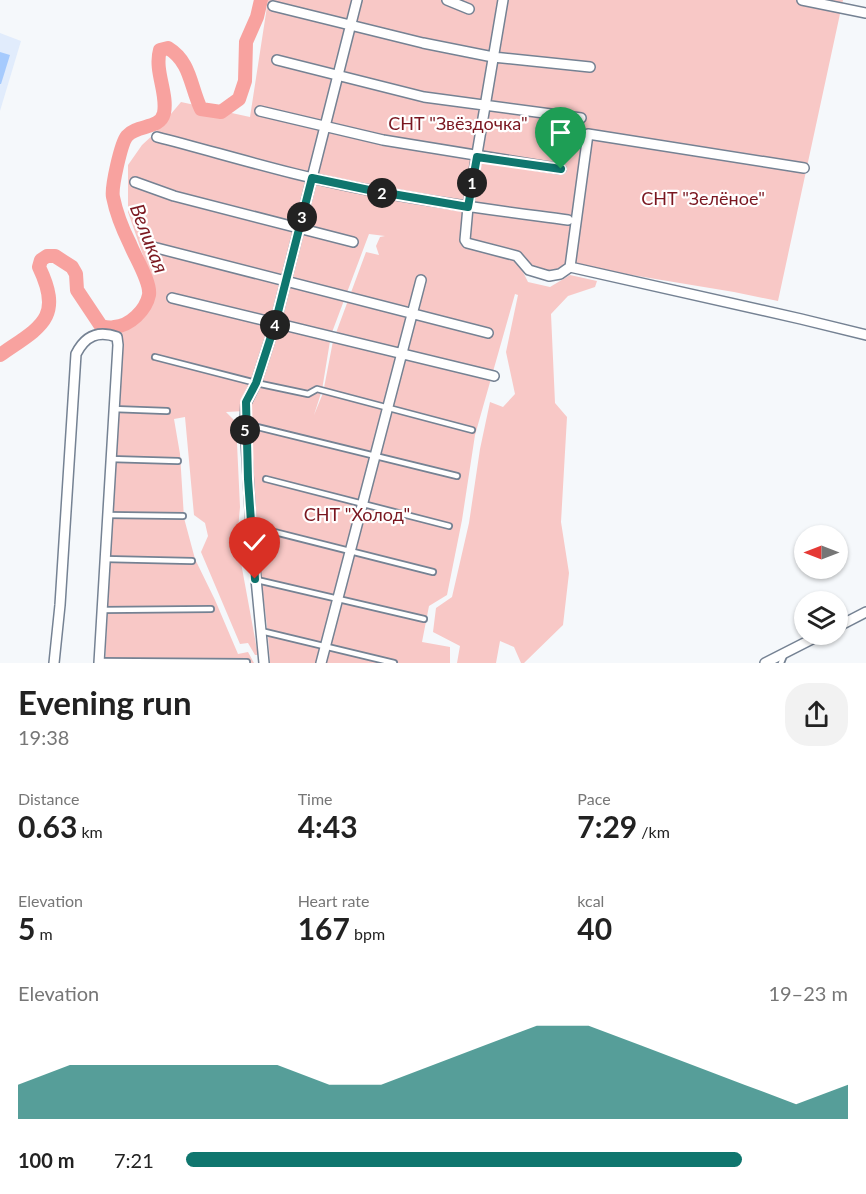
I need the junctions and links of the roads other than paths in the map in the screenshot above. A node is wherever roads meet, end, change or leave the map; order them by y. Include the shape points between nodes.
1 (357, 0) edge
2 (447, 0) edge
3 (503, 0) edge
4 (802, 0) edge
5 (273, 6) dead end
6 (469, 9) dead end
7 (866, 13) edge
8 (350, 25) junction
9 (493, 57) junction
10 (277, 60) dead end
11 (590, 67) dead end
12 (337, 75) junction
13 (485, 105) junction
14 (260, 111) dead end
15 (581, 118) dead end
16 (324, 126) junction
17 (157, 136) dead end
18 (477, 157) junction
19 (804, 168) dead end
20 (561, 169) dead end
21 (312, 178) junction
22 (135, 182) dead end
23 (468, 207) junction
24 (567, 220) dead end
25 (298, 228) junction
26 (353, 242) dead end
27 (153, 247) dead end
28 (570, 267) junction
29 (286, 280) junction
30 (421, 280) dead end
31 (172, 298) dead end
32 (412, 315) junction
33 (275, 324) junction
34 (488, 333) dead end
35 (866, 335) edge
36 (402, 353) junction
37 (155, 357) dead end
38 (494, 376) dead end
39 (256, 383) junction
40 (113, 409) junction
41 (387, 409) junction
42 (167, 411) dead end
43 (245, 424) junction
44 (472, 430) dead end
45 (374, 456) junction
46 (110, 459) junction
47 (178, 461) dead end
48 (457, 476) dead end
49 (266, 479) dead end
50 (362, 503) junction
51 (106, 515) junction
52 (183, 516) dead end
53 (251, 526) junction
54 (449, 526) dead end
55 (349, 550) junction
56 (104, 559) junction
57 (192, 561) dead end
58 (433, 572) dead end
59 (255, 579) junction
60 (338, 597) junction
61 (211, 609) dead end
62 (102, 610) junction
63 (866, 612) edge
64 (424, 619) dead end
65 (848, 621) edge
66 (261, 631) junction
67 (801, 645) edge
68 (326, 646) junction
69 (785, 653) junction
70 (99, 662) edge
71 (247, 662) dead end
72 (54, 663) edge
73 (264, 663) edge
74 (321, 663) edge
75 (394, 663) edge
76 (765, 663) edge
77 (782, 663) edge

1 - 8 street
2 - 6 street
3 - 9 street
4 - 7 street
5 - 8 street
8 - 9 street
8 - 12 street
9 - 11 street
9 - 13 street
10 - 12 street
12 - 13 street via 424,98
12 - 16 street
13 - 15 street
13 - 18 street
14 - 16 street
16 - 18 street
16 - 21 street
17 - 21 street
18 - 20 street
18 - 23 street
19 - 28 street via 588,134
21 - 23 street
21 - 25 street
22 - 25 street
23 - 24 street
23 - 28 street via 467,243 517,256 529,270 549,276
25 - 26 street
25 - 29 street
27 - 29 street
28 - 35 street
29 - 32 street
29 - 33 street
30 - 32 street
31 - 33 street
32 - 34 street
32 - 36 street
33 - 36 street
33 - 39 street
36 - 38 street
36 - 41 street
37 - 39 lane
39 - 41 lane via 308,394 317,389
39 - 43 street via 246,402
40 - 42 lane
40 - 46 street
40 - 72 street via 118,345 117,337 105,333 94,335 76,354
41 - 44 lane
41 - 45 street
43 - 45 lane
43 - 53 street
45 - 48 lane
45 - 50 street
46 - 47 lane
46 - 51 street
49 - 50 lane
50 - 54 lane
50 - 55 street
51 - 52 lane
51 - 56 street
53 - 55 lane
53 - 59 street
55 - 58 lane
55 - 60 street
56 - 57 lane
56 - 62 street
59 - 60 lane
59 - 66 street
60 - 64 lane
60 - 68 street
61 - 62 lane
62 - 70 street
63 - 65 street
66 - 68 lane
66 - 73 street
67 - 69 street
68 - 74 street
68 - 75 lane
69 - 76 street
69 - 77 lane
70 - 71 lane

